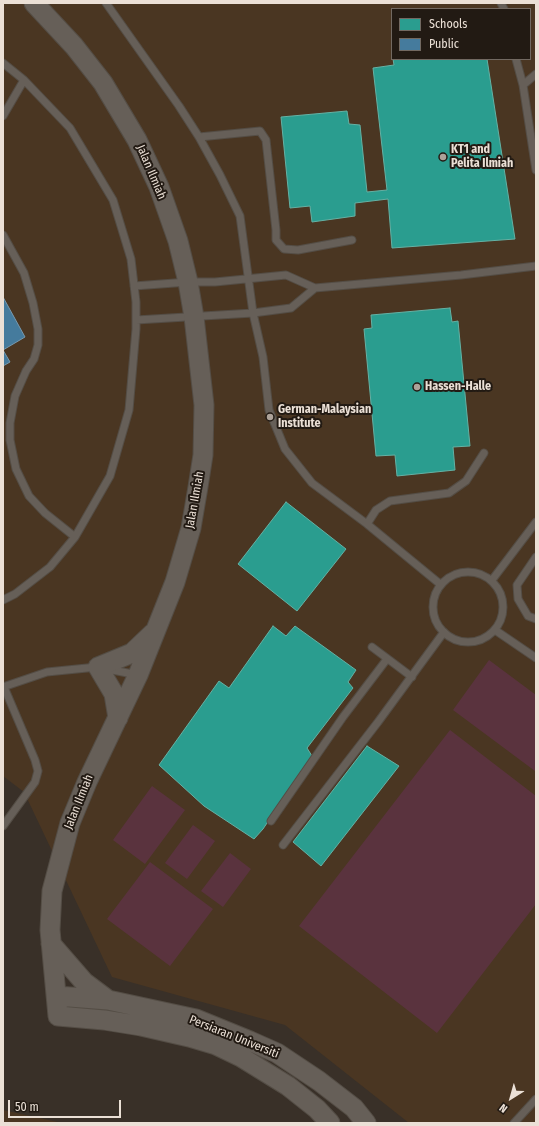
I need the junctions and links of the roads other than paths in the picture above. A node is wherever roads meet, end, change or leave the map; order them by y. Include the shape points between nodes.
1 (34, 3) edge
2 (106, 3) edge
3 (516, 60) edge
4 (3, 63) edge
5 (536, 74) edge
6 (24, 80) junction
7 (523, 85) junction
8 (3, 116) edge
9 (199, 137) junction
10 (536, 170) edge
11 (3, 235) edge
12 (352, 240) dead end
13 (536, 266) edge
14 (248, 278) junction
15 (188, 282) junction
16 (134, 286) junction
17 (315, 288) junction
18 (253, 314) junction
19 (194, 317) junction
20 (136, 320) junction
21 (484, 453) dead end
22 (536, 522) edge
23 (366, 524) junction
24 (75, 537) junction
25 (536, 557) edge
26 (492, 580) junction
27 (440, 584) junction
28 (3, 600) edge
29 (536, 619) edge
30 (157, 629) junction
31 (495, 630) junction
32 (444, 632) junction
33 (372, 647) dead end
34 (536, 658) edge
35 (387, 659) junction
36 (98, 667) junction
37 (138, 675) junction
38 (412, 677) junction
39 (3, 687) edge
40 (118, 718) junction
41 (271, 821) dead end
42 (3, 826) edge
43 (283, 845) dead end
44 (51, 944) junction
45 (57, 996) junction
46 (108, 1000) junction
47 (58, 1016) joint
48 (536, 1098) edge
49 (330, 1123) edge
50 (366, 1123) edge
51 (514, 1123) edge

1 - 15 street, Jalan Ilmiah via 74,46 103,83 138,140 159,187 178,241
2 - 9 lane
3 - 7 lane
4 - 6 lane
5 - 7 lane
6 - 8 lane
6 - 16 lane via 70,128 113,200 131,259
7 - 10 lane
9 - 12 lane via 260,131 266,140 276,240 284,249 298,250
9 - 14 lane via 240,216
11 - 24 lane via 24,274 38,329 38,345 34,359 14,396 10,440 16,469 29,496 45,513
13 - 17 lane
14 - 15 lane
14 - 17 lane via 286,275
14 - 18 lane
15 - 16 lane
15 - 19 street, Jalan Ilmiah
16 - 20 lane
17 - 18 lane via 291,308
18 - 19 lane
18 - 23 lane via 263,357 269,410 285,449 312,483
19 - 20 lane
19 - 30 street, Jalan Ilmiah via 204,405 203,455 191,528 175,582
20 - 24 lane via 129,410 110,476
21 - 23 lane via 466,481 450,493 390,501 376,510
22 - 26 lane
23 - 27 lane
24 - 28 lane via 50,567
25 - 29 lane via 517,585 518,599 528,616
26 - 27 lane via 471,571 460,572
26 - 31 lane via 499,589 504,610
27 - 32 lane via 434,596 433,608 436,621
30 - 36 street via 132,652
30 - 37 street, Jalan Ilmiah
31 - 32 lane via 487,637 464,642
31 - 34 lane
32 - 38 lane
33 - 35 lane
35 - 38 lane
35 - 41 lane via 343,717
36 - 37 lane
36 - 39 lane via 47,672
36 - 40 street via 114,694
37 - 40 street, Jalan Ilmiah
38 - 43 lane
39 - 42 lane via 38,771 35,782
40 - 44 street, Jalan Ilmiah via 66,833 52,891
44 - 45 street, Jalan Ilmiah
44 - 46 street via 84,982
45 - 46 street, Persiaran Universiti
45 - 47 street, Jalan Ilmiah
46 - 50 street, Persiaran Universiti via 196,1019 277,1053 338,1095 354,1108
47 - 49 street, Persiaran Universiti via 140,1026 216,1045 288,1086
48 - 51 lane

